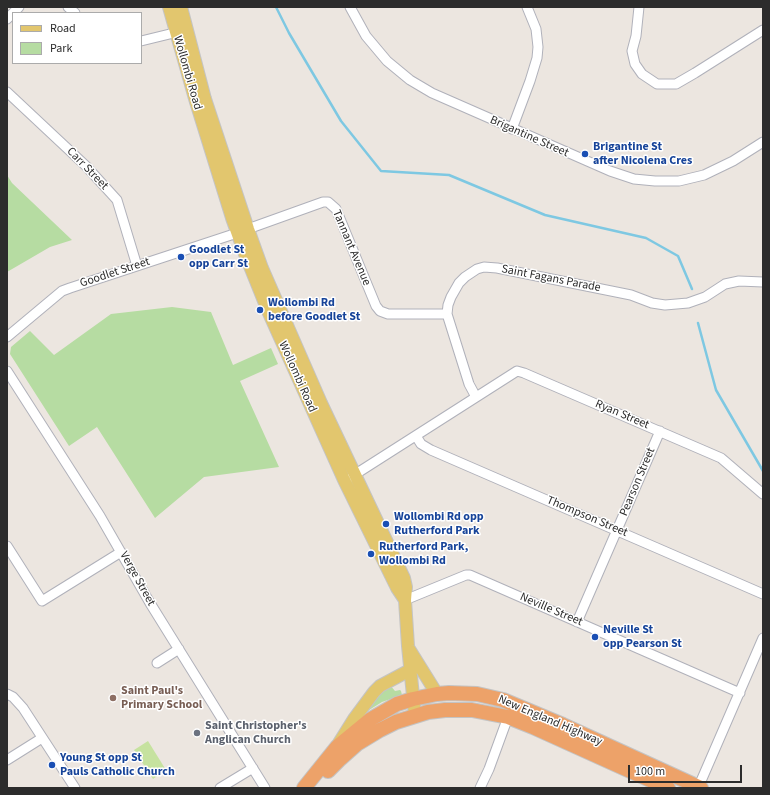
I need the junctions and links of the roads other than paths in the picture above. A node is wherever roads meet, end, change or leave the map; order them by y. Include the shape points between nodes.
1 (169, 7) edge
2 (181, 7) edge
3 (350, 7) edge
4 (527, 7) edge
5 (639, 7) edge
6 (763, 30) edge
7 (181, 31) junction
8 (142, 40) edge
9 (7, 92) edge
10 (512, 129) junction
11 (763, 142) edge
12 (242, 231) junction
13 (137, 266) junction
14 (763, 282) edge
15 (447, 314) junction
16 (7, 337) edge
17 (7, 371) edge
18 (476, 397) junction
19 (660, 431) junction
20 (416, 436) junction
21 (349, 478) junction
22 (763, 494) edge
23 (617, 530) junction
24 (7, 546) edge
25 (121, 552) junction
26 (763, 594) edge
27 (405, 600) junction
28 (577, 622) junction
29 (763, 638) edge
30 (408, 646) junction
31 (179, 649) junction
32 (157, 663) dead end
33 (410, 670) junction
34 (740, 693) junction
35 (7, 694) edge
36 (437, 694) junction
37 (413, 699) junction
38 (415, 716) junction
39 (508, 718) junction
40 (42, 738) junction
41 (337, 747) junction
42 (7, 760) edge
43 (252, 768) junction
44 (75, 788) edge
45 (220, 788) edge
46 (266, 788) edge
47 (304, 788) edge
48 (315, 788) edge
49 (480, 788) edge
50 (668, 788) edge
51 (700, 788) edge

1 - 7 main road, Wollombi Road
2 - 7 main road, Wollombi Road
3 - 10 street, Brigantine Street via 366,36 387,61 410,80 432,93
4 - 10 street via 536,29 537,58
5 - 6 street via 632,51 635,64 642,74 657,84 676,84
7 - 8 street
7 - 12 main road, Wollombi Road via 198,109
9 - 13 street, Carr Street via 86,166 117,200
10 - 11 street, Brigantine Street via 610,171 634,179 656,181 679,181 704,175
12 - 13 street, Goodlet Street
12 - 15 street, Tannant Avenue via 328,202 336,209 380,311 388,314
12 - 21 main road, Wollombi Road via 268,310
13 - 16 street, Goodlet Street via 62,291
14 - 15 street, Saint Fagans Parade via 732,282 688,303 666,305 631,295 484,267 471,272 459,283 451,297
15 - 18 street via 469,384
17 - 25 street, Verge Street
18 - 19 street, Ryan Street via 514,372 520,372
18 - 20 street
19 - 22 street, Ryan Street via 721,458
19 - 23 street, Pearson Street
20 - 21 street
20 - 23 street, Thompson Street via 421,444 431,450
21 - 27 main road, Wollombi Road via 397,588
23 - 26 street, Thompson Street
23 - 28 street, Pearson Street
24 - 25 street via 42,601
25 - 31 street, Verge Street
27 - 28 street, Neville Street via 466,574
27 - 30 main road, Wollombi Road
28 - 34 street, Neville Street
29 - 34 street
30 - 33 main road, Wollombi Road
30 - 36 main road
31 - 32 street
31 - 43 street, Verge Street
33 - 37 main road, Wollombi Road
33 - 41 main road via 374,692
34 - 51 street
35 - 40 street via 23,708
36 - 37 highway, New England Highway
36 - 51 highway, New England Highway via 476,694 503,700
37 - 38 main road, Wollombi Road
37 - 41 highway, New England Highway via 397,704 371,719
38 - 39 highway, New England Highway via 445,710 472,710
38 - 48 highway, New England Highway via 380,730 358,744 339,760
39 - 49 street
39 - 50 highway, New England Highway
40 - 42 street
40 - 44 street
41 - 47 highway, New England Highway
43 - 45 street
43 - 46 street, Verge Street

